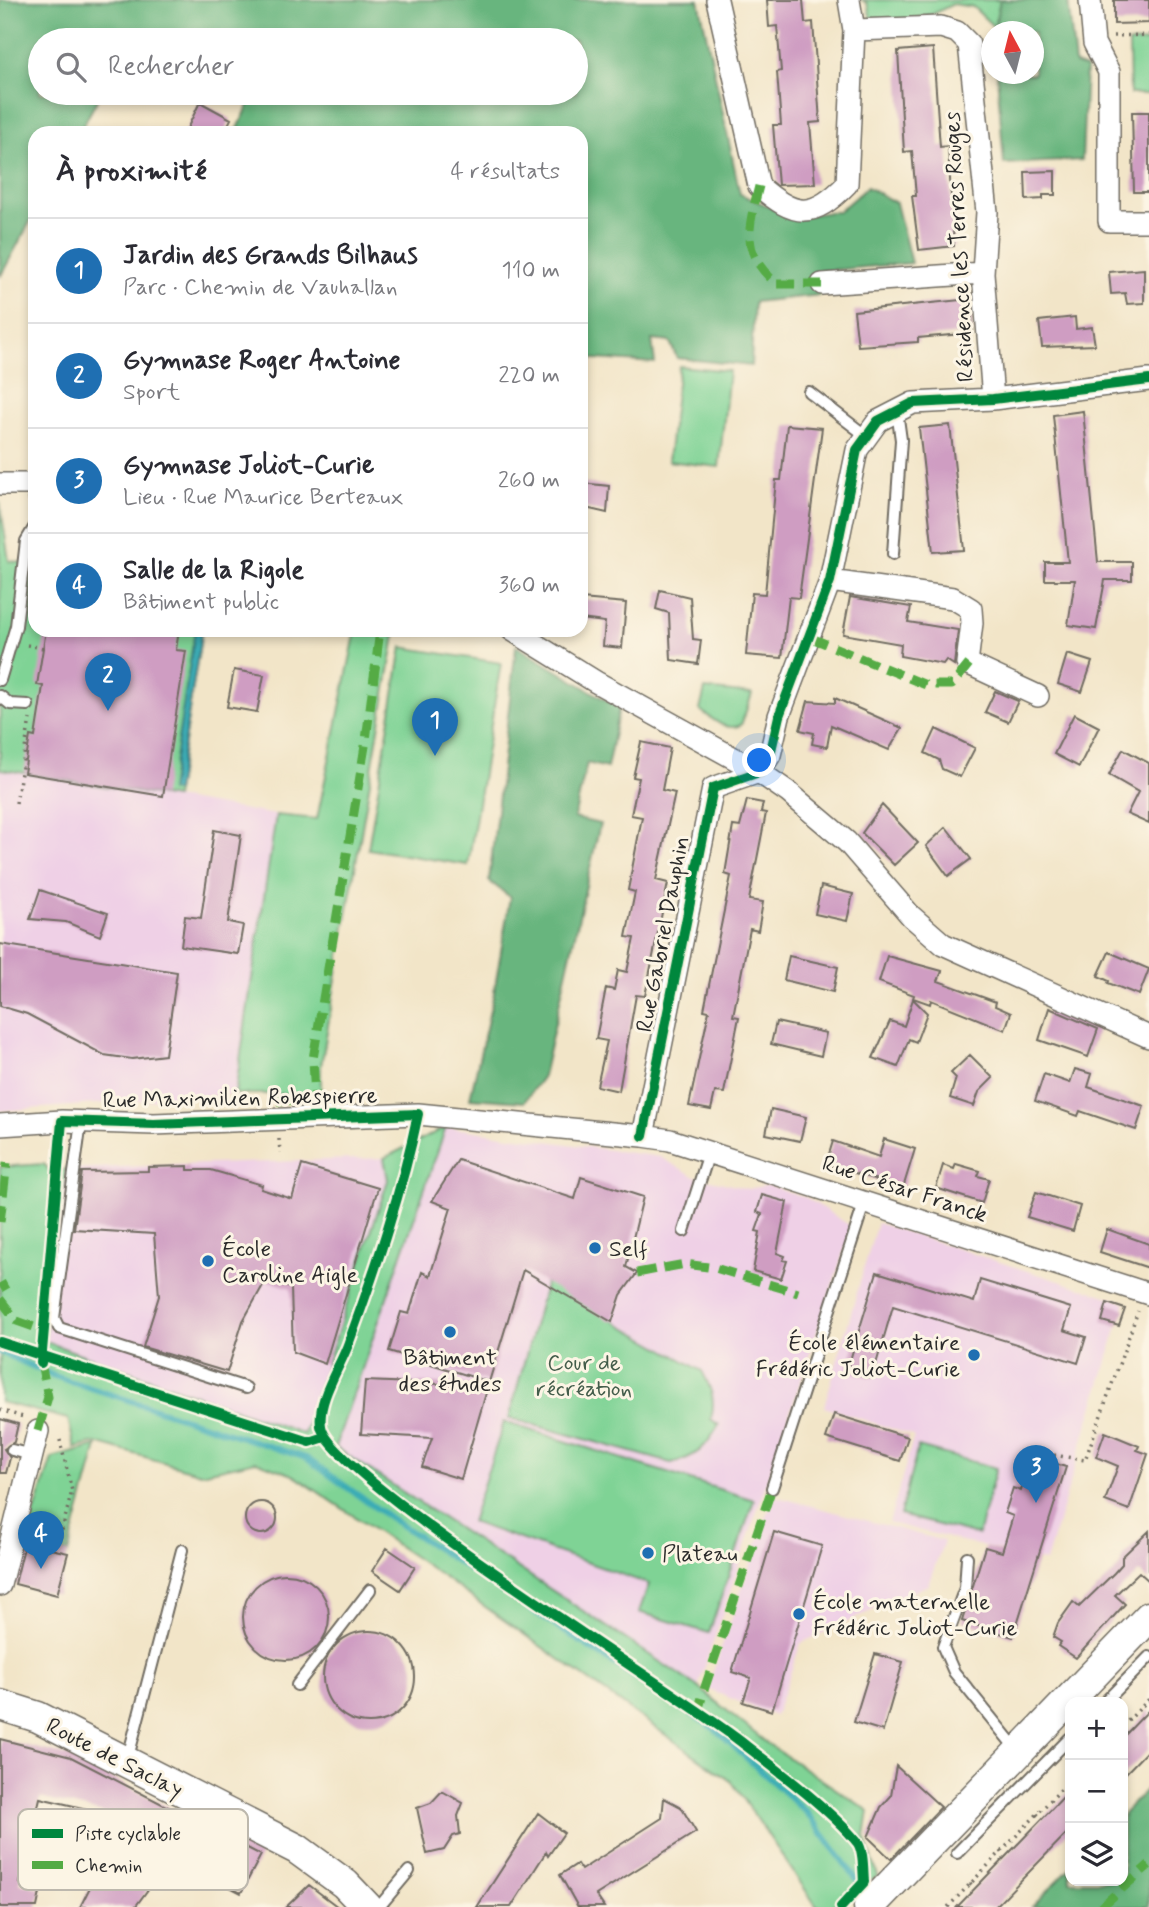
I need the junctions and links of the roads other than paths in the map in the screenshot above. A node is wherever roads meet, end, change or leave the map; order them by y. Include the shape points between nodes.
1 (717, 0) edge
2 (849, 0) edge
3 (1090, 0) edge
4 (854, 30) junction
5 (1149, 221) edge
6 (983, 273) junction
7 (822, 284) dead end
8 (1149, 380) edge
9 (809, 392) dead end
10 (993, 399) junction
11 (897, 411) junction
12 (865, 435) junction
13 (0, 484) edge
14 (28, 489) edge
15 (28, 538) edge
16 (893, 554) dead end
17 (831, 581) junction
18 (523, 637) edge
19 (0, 680) edge
20 (0, 696) edge
21 (1038, 696) dead end
22 (28, 705) road end
23 (759, 772) junction
24 (1149, 1037) edge
25 (81, 1122) junction
26 (0, 1125) edge
27 (643, 1136) junction
28 (709, 1153) junction
29 (864, 1204) junction
30 (684, 1231) dead end
31 (1147, 1293) edge
32 (246, 1388) dead end
33 (42, 1425) road end
34 (772, 1488) dead end
35 (181, 1550) dead end
36 (967, 1557) dead end
37 (0, 1585) edge
38 (370, 1590) dead end
39 (1149, 1618) edge
40 (1149, 1657) edge
41 (297, 1685) dead end
42 (1110, 1697) edge
43 (0, 1705) edge
44 (1065, 1743) edge
45 (1019, 1752) junction
46 (126, 1762) junction
47 (218, 1809) edge
48 (248, 1824) edge
49 (957, 1853) dead end
50 (915, 1859) junction
51 (409, 1871) dead end
52 (367, 1907) edge
53 (379, 1907) edge
54 (869, 1907) edge
55 (881, 1907) edge

1 - 4 street via 759,186 781,205 802,211 826,205 847,184
2 - 4 street
3 - 5 street via 1094,36 1109,72 1109,221
4 - 6 street, Résidence les Terres Rouges via 941,27 957,32 969,44 987,212
6 - 7 street
6 - 10 street, Résidence les Terres Rouges
8 - 10 street
9 - 12 lane
10 - 11 street via 914,403
11 - 12 street
11 - 16 lane via 901,440
12 - 17 street via 857,450
13 - 14 street
15 - 19 lane via 16,626
17 - 21 street via 953,598 971,609 967,663
17 - 23 street via 779,716 770,755
18 - 23 street
20 - 22 lane via 10,704
23 - 24 street via 847,842 911,916 943,944
23 - 27 street, Rue Gabriel Dauphin via 713,788
25 - 26 street, Rue Maximilien Robespierre
25 - 27 street, Rue Maximilien Robespierre via 154,1124 418,1114
25 - 32 lane via 54,1318 60,1328
27 - 28 street, Rue César Franck
28 - 29 street, Rue César Franck
28 - 30 lane
29 - 31 street, Rue César Franck
29 - 34 lane
33 - 37 street via 22,1452 12,1537
35 - 46 lane
36 - 45 lane via 965,1588 943,1647 971,1697
38 - 41 lane
39 - 45 main road
40 - 42 lane
43 - 46 main road, Route de Saclay via 38,1717
44 - 49 lane
45 - 50 main road
46 - 47 main road, Route de Saclay
48 - 52 main road, Route de Saclay via 297,1849 345,1884
50 - 54 main road
50 - 55 main road
51 - 53 lane

